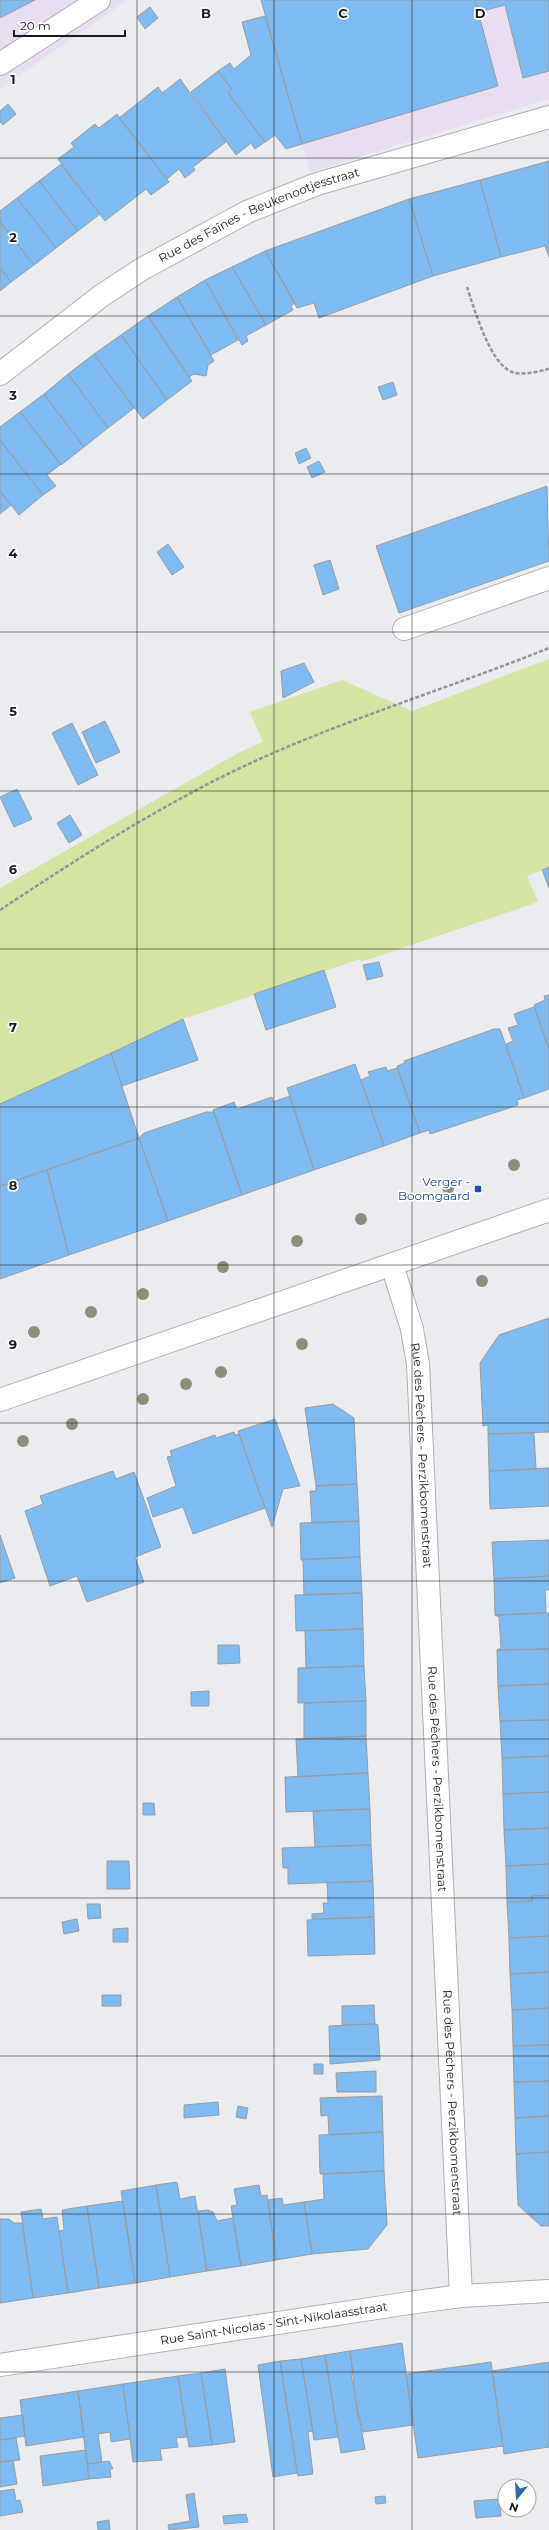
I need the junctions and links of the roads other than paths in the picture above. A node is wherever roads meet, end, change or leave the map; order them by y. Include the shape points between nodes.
1 (99, 0) edge
2 (0, 64) edge
3 (549, 117) edge
4 (0, 374) edge
5 (549, 578) edge
6 (404, 629) dead end
7 (549, 1210) edge
8 (392, 1265) junction
9 (0, 1400) edge
10 (549, 2292) edge
11 (461, 2296) junction
12 (0, 2364) edge

1 - 2 street
3 - 4 street, Rue des Faînes - Beukenootjesstraat via 318,184 247,212 190,241 101,296
5 - 6 street
7 - 8 street
8 - 9 street
8 - 11 street, Rue des Pêchers - Perzikbomenstraat via 412,1329 418,1364
10 - 11 street, Rue Saint-Nicolas - Sint-Nikolaasstraat
11 - 12 street, Rue Saint-Nicolas - Sint-Nikolaasstraat

